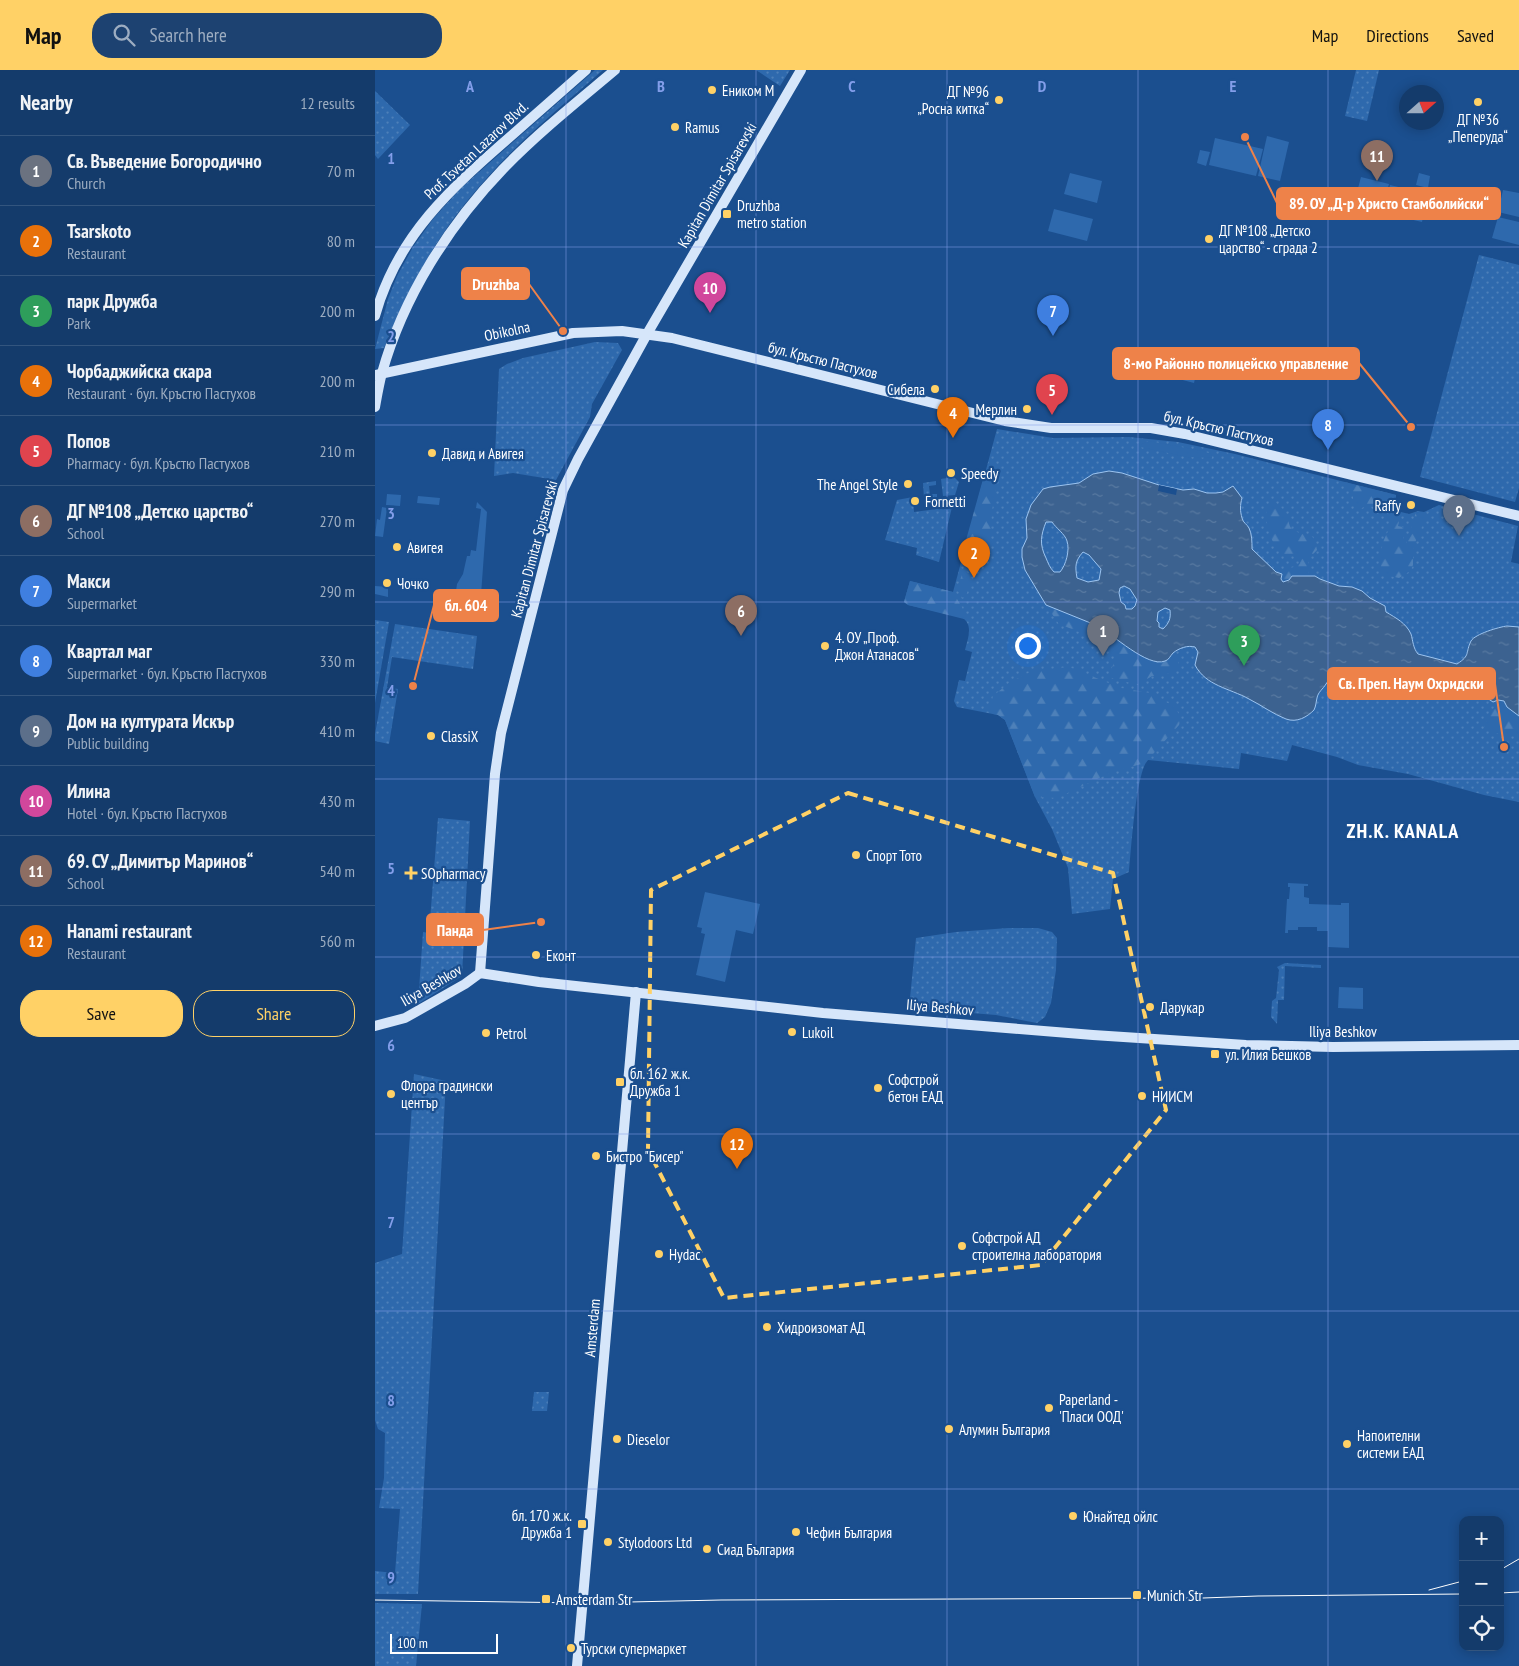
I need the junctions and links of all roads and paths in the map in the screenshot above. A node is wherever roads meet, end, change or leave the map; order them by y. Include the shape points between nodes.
1 (586, 70) edge
2 (615, 70) edge
3 (801, 70) edge
4 (375, 316) edge
5 (647, 334) junction
6 (379, 374) edge
7 (375, 407) edge
8 (1519, 516) edge
9 (480, 973) junction
10 (636, 992) junction
11 (375, 1026) edge
12 (1519, 1045) edge
13 (577, 1666) edge

1 - 4 street, Prof. Tsvetan Lazarov Blvd. via 441,200 417,229 401,256 385,285
2 - 6 street via 514,158 463,217 419,284
3 - 5 street, Kapitan Dimitar Spisarevski
5 - 6 street, Obikolna via 614,331 573,333
5 - 8 street, бул. Кръстю Пастухов via 728,351 1005,421 1051,428 1151,428 1185,434
5 - 9 street, Kapitan Dimitar Spisarevski via 568,479 558,509 497,750
6 - 7 street
9 - 10 street, Iliya Beshkov
9 - 11 street, Iliya Beshkov via 405,1018
10 - 12 street, Iliya Beshkov via 823,1013 1246,1045
10 - 13 street, Amsterdam

